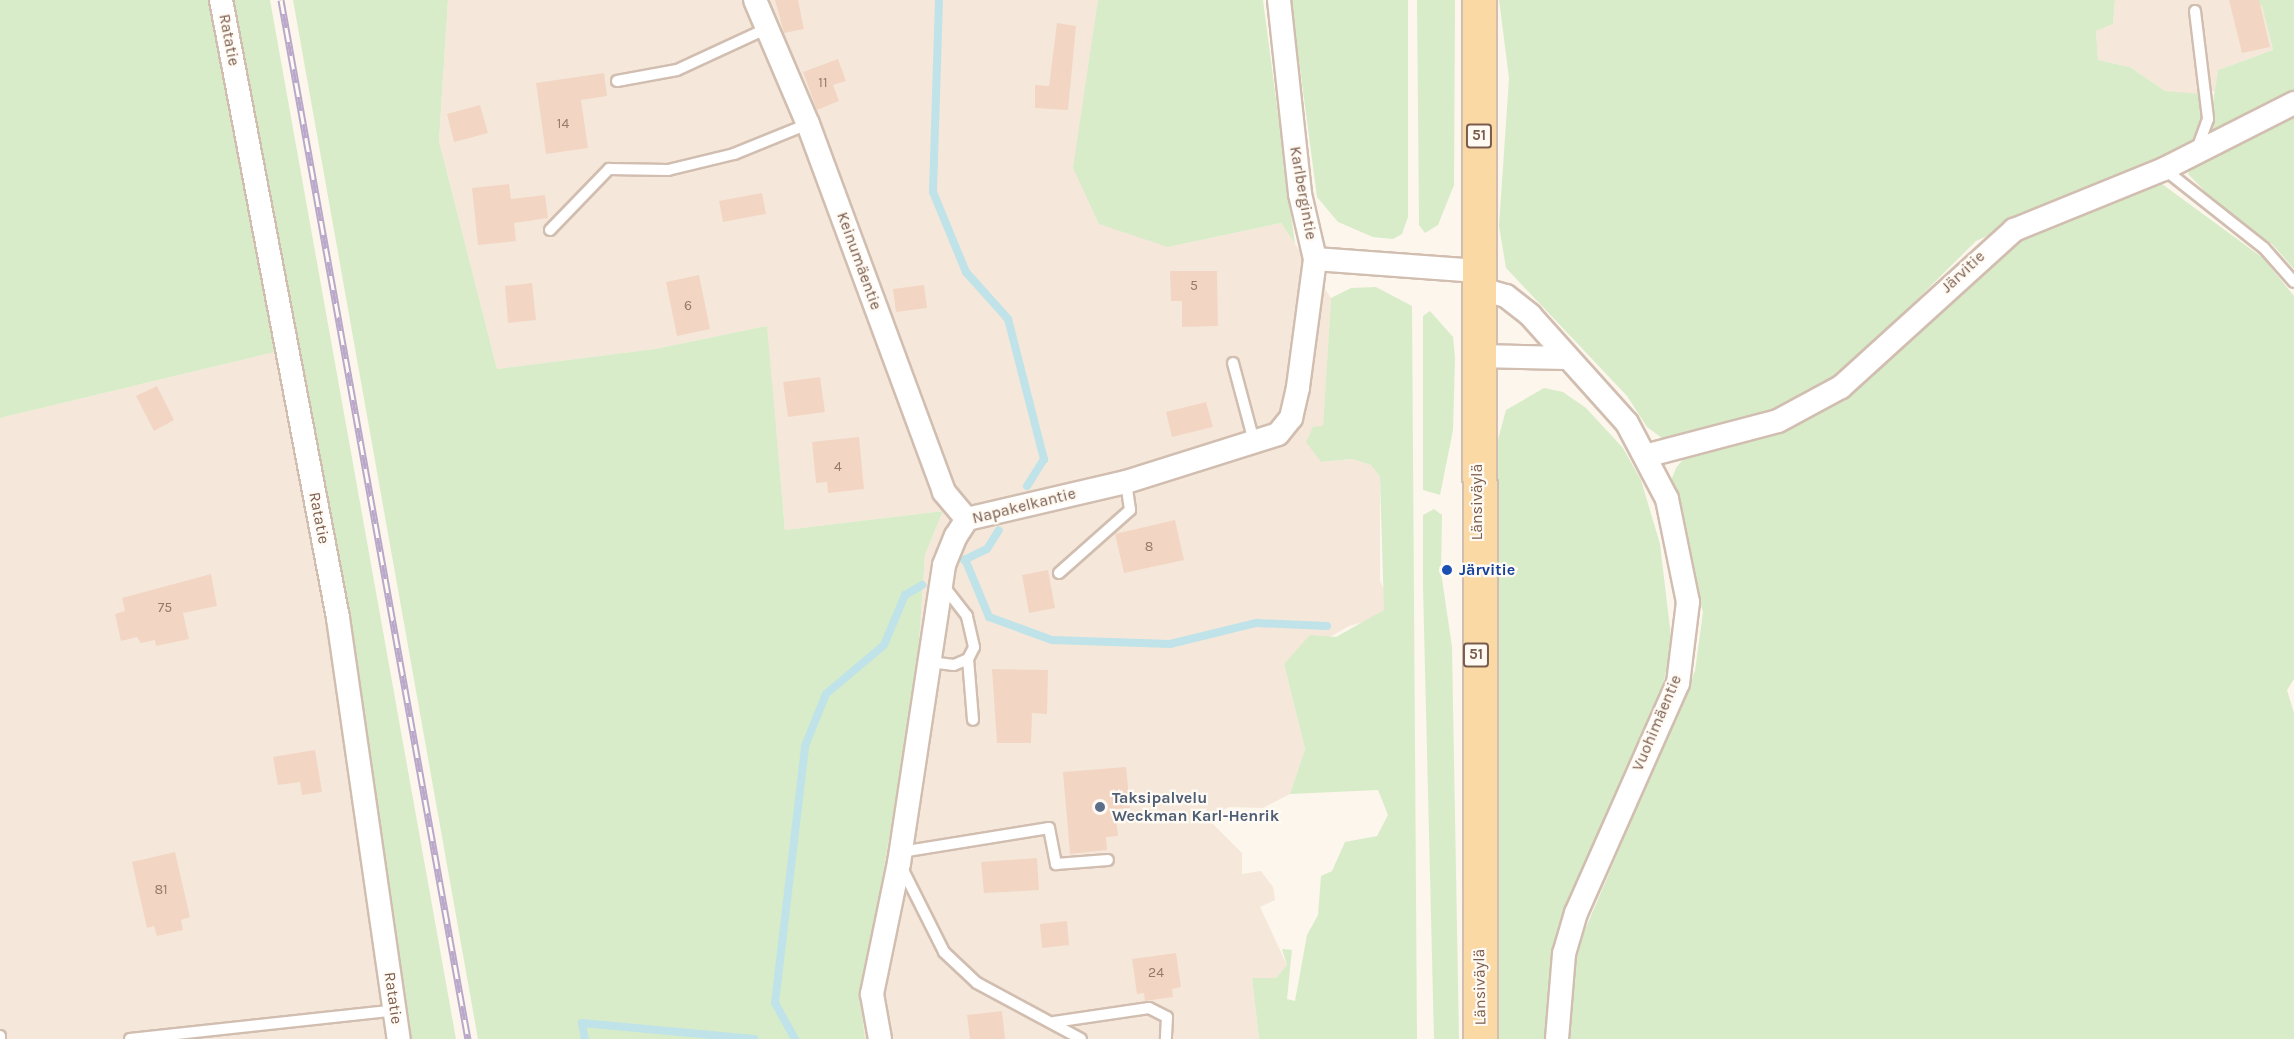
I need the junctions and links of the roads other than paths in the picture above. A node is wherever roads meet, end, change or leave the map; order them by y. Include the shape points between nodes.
1 (221, 0) edge
2 (755, 0) edge
3 (1280, 0) edge
4 (1479, 0) edge
5 (2195, 11) dead end
6 (768, 28) junction
7 (617, 81) dead end
8 (2294, 103) edge
9 (808, 124) junction
10 (2196, 153) junction
11 (2164, 169) junction
12 (550, 230) dead end
13 (1315, 259) junction
14 (1478, 280) junction
15 (2294, 282) edge
16 (1478, 356) junction
17 (1566, 358) junction
18 (1233, 363) dead end
19 (1256, 445) junction
20 (1648, 455) junction
21 (1126, 482) junction
22 (967, 519) junction
23 (1059, 573) dead end
24 (942, 584) junction
25 (968, 659) junction
26 (930, 662) junction
27 (973, 720) dead end
28 (900, 857) junction
29 (1108, 860) dead end
30 (395, 1010) junction
31 (1053, 1022) junction
32 (130, 1039) edge
33 (399, 1039) edge
34 (880, 1039) edge
35 (1081, 1039) edge
36 (1166, 1039) edge
37 (1480, 1039) edge
38 (1557, 1039) edge

1 - 30 street, Ratatie via 338,618
2 - 6 street, Keinumäentie
3 - 13 street, Karlbergintie via 1300,194
4 - 14 main road, Länsiväylä / 51
5 - 10 lane via 2208,120
6 - 7 lane via 677,70
6 - 9 street, Keinumäentie
8 - 10 street, Järvitie
9 - 12 lane via 734,154 679,167 609,169
9 - 22 street, Keinumäentie via 944,492
10 - 11 street, Järvitie
11 - 15 lane via 2264,249
11 - 20 street, Järvitie via 2014,230 1841,387 1778,421
13 - 14 street, Karlbergintie
13 - 19 street, Napakelkantie via 1306,346 1291,418 1278,434
14 - 16 main road, Länsiväylä / 51
14 - 17 street, Vuohimäentie via 1514,302
16 - 17 street
16 - 37 main road, Länsiväylä / 51
17 - 20 street, Vuohimäentie via 1597,385
18 - 19 lane
19 - 21 street, Napakelkantie
20 - 38 street, Vuohimäentie via 1679,547 1688,602 1687,641 1678,683 1576,913 1564,954
21 - 22 street, Napakelkantie
21 - 23 lane via 1131,510
22 - 24 street, Napakelkantie
24 - 25 lane via 967,616 974,635
24 - 26 street, Napakelkantie
25 - 26 lane via 954,665
25 - 27 lane
26 - 28 street, Napakelkantie
28 - 29 lane via 1049,828 1056,864
28 - 31 lane via 944,952 977,983
28 - 34 street, Napakelkantie via 872,994
30 - 32 lane
30 - 33 street, Ratatie
31 - 35 lane
31 - 36 lane via 1159,1010 1167,1017

